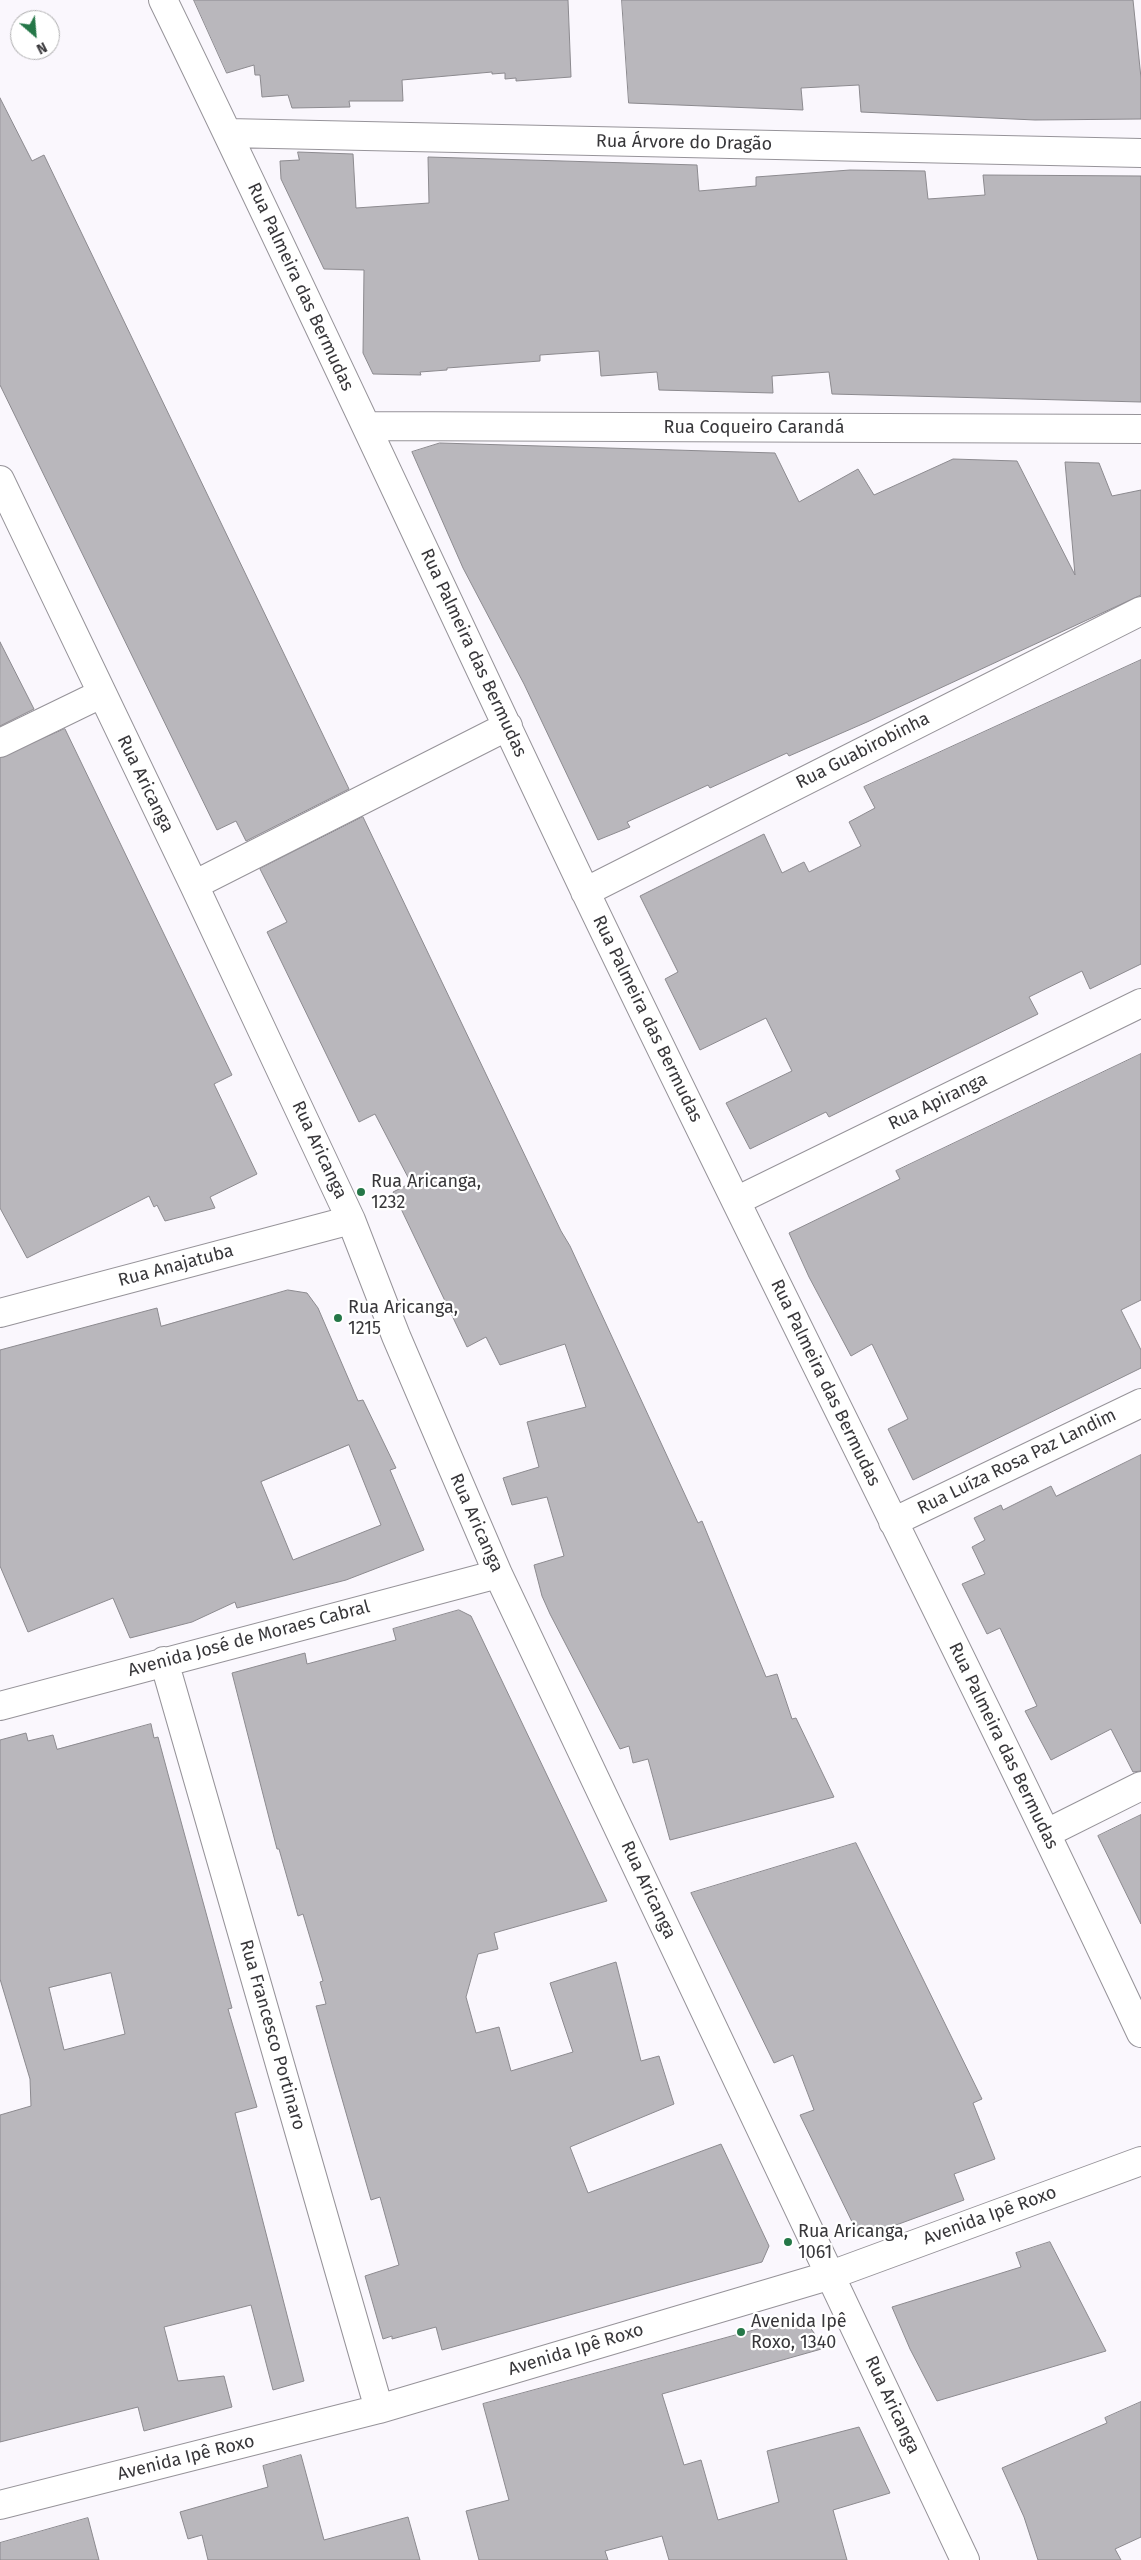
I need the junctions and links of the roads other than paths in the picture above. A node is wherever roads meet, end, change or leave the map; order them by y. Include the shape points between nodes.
1 (163, 0) edge
2 (228, 133) junction
3 (1141, 153) edge
4 (367, 426) junction
5 (1141, 429) edge
6 (0, 480) edge
7 (1141, 611) edge
8 (101, 694) junction
9 (508, 726) junction
10 (0, 744) edge
11 (194, 885) junction
12 (586, 892) junction
13 (1141, 1003) edge
14 (736, 1201) junction
15 (352, 1220) junction
16 (0, 1313) edge
17 (1141, 1403) edge
18 (893, 1522) junction
19 (498, 1574) junction
20 (164, 1661) junction
21 (0, 1706) edge
22 (1141, 1786) edge
23 (1047, 1833) junction
24 (1141, 2033) edge
25 (1141, 2161) edge
26 (831, 2275) junction
27 (380, 2409) junction
28 (0, 2505) edge
29 (965, 2560) edge

1 - 2 street, Rua Palmeira das Bermudas
2 - 3 street, Rua Árvore do Dragão
2 - 4 street, Rua Palmeira das Bermudas via 310,312
4 - 5 street, Rua Coqueiro Carandá
4 - 9 street, Rua Palmeira das Bermudas
6 - 8 street, Rua Aricanga
7 - 12 street, Rua Guabirobinha
8 - 10 street
8 - 11 street, Rua Aricanga
9 - 11 street
9 - 12 street, Rua Palmeira das Bermudas
11 - 15 street, Rua Aricanga
12 - 14 street, Rua Palmeira das Bermudas
13 - 14 street, Rua Apiranga
14 - 18 street, Rua Palmeira das Bermudas
15 - 16 street, Rua Anajatuba
15 - 19 street, Rua Aricanga via 400,1345
17 - 18 street, Rua Luíza Rosa Paz Landim
18 - 23 street, Rua Palmeira das Bermudas
19 - 20 street, Avenida José de Moraes Cabral
19 - 26 street, Rua Aricanga
20 - 21 street, Avenida José de Moraes Cabral
20 - 27 street, Rua Francesco Portinaro
22 - 23 street
23 - 24 street, Rua Palmeira das Bermudas
25 - 26 street, Avenida Ipê Roxo
26 - 27 street, Avenida Ipê Roxo
26 - 29 street, Rua Aricanga
27 - 28 street, Avenida Ipê Roxo

